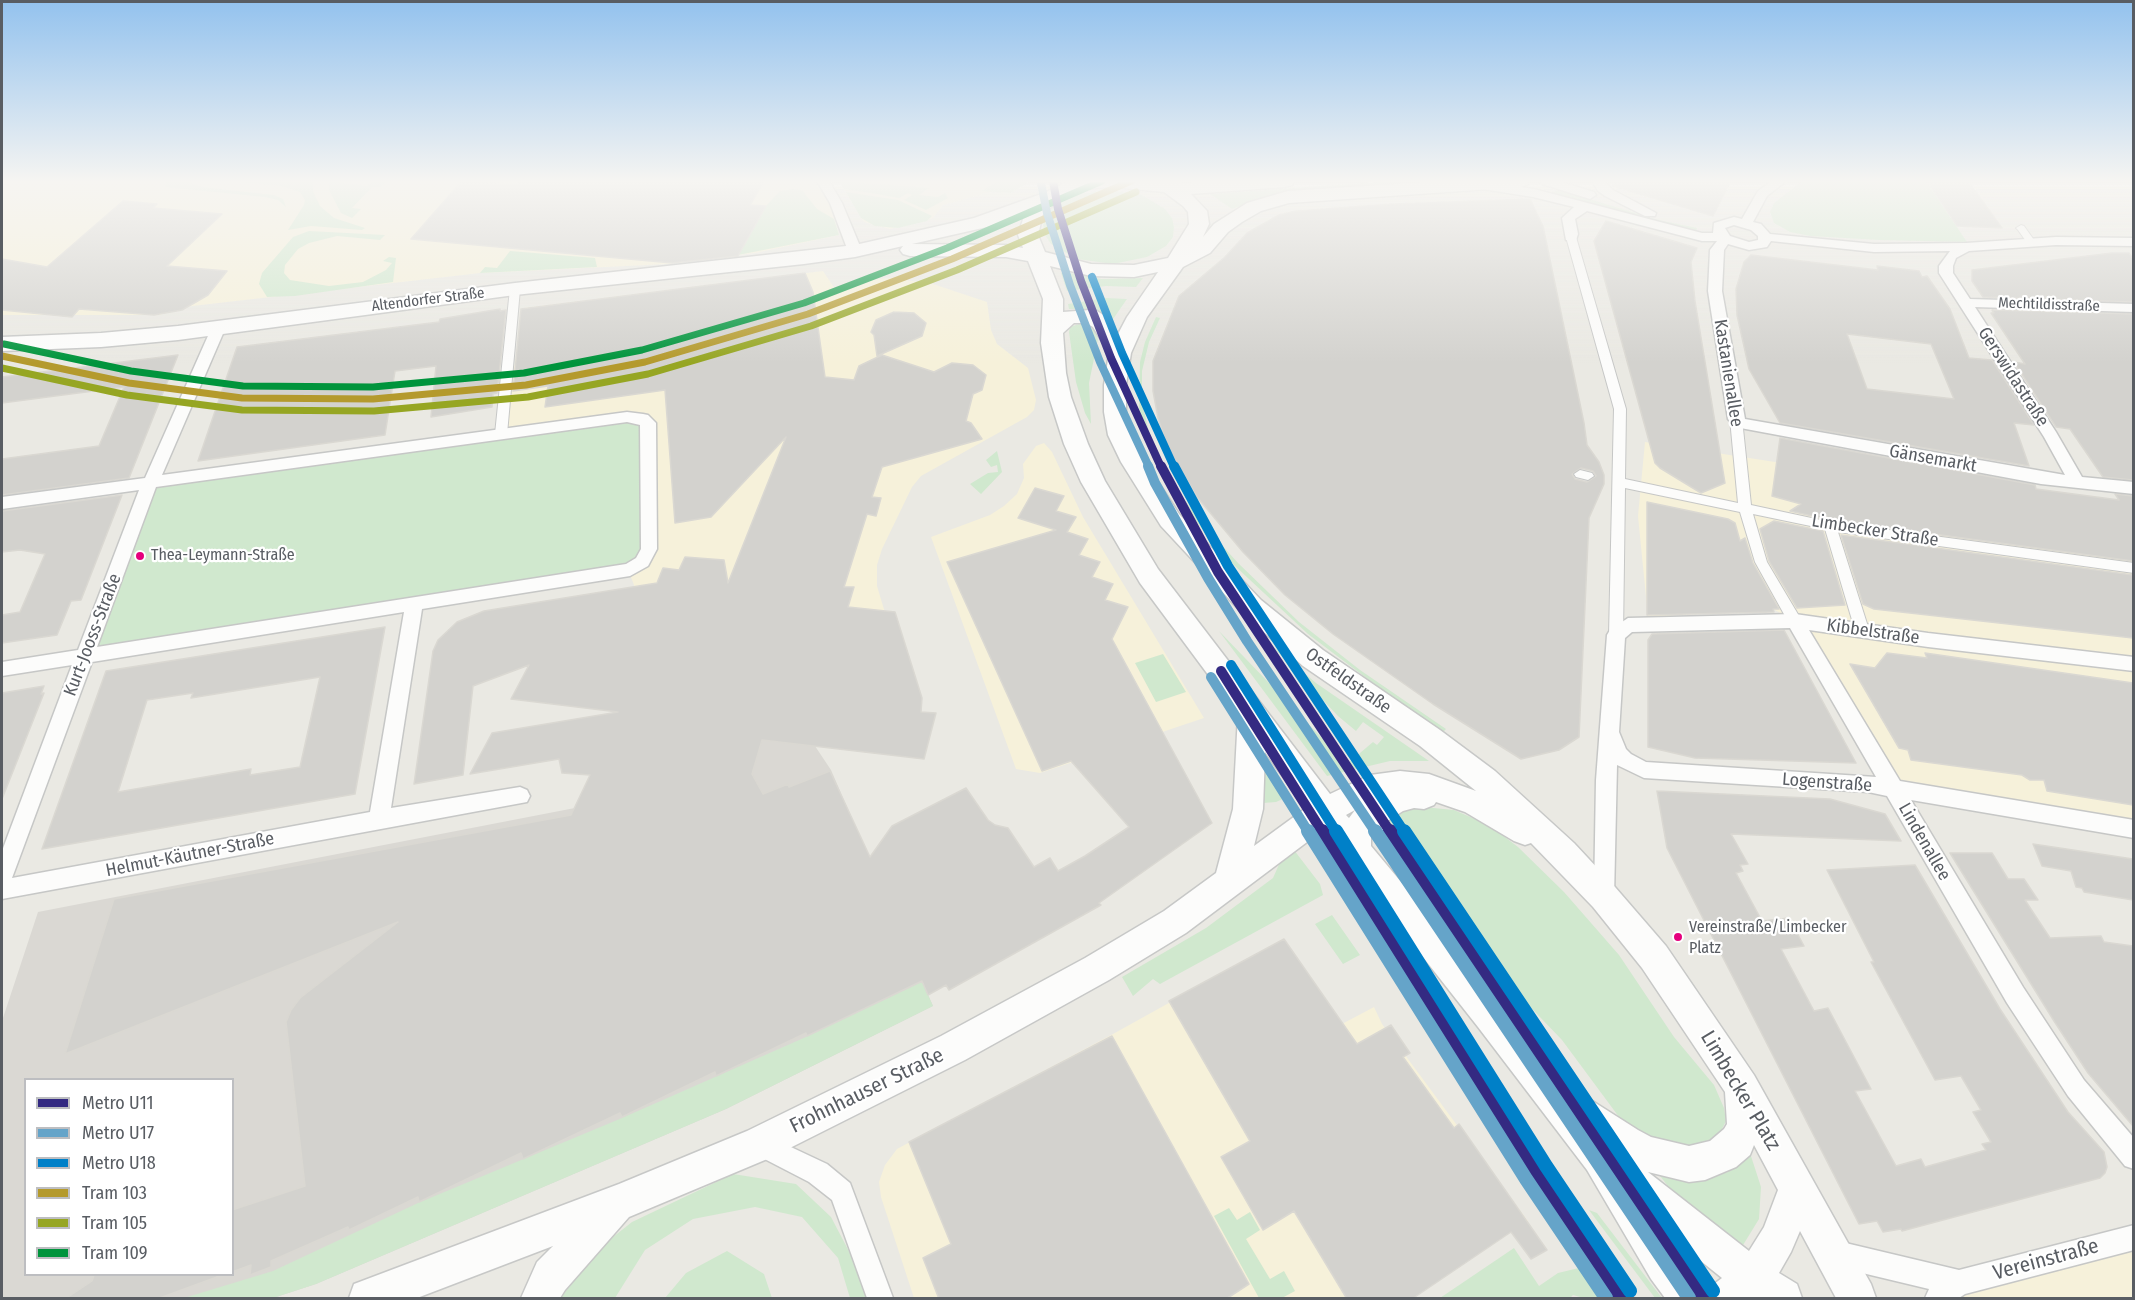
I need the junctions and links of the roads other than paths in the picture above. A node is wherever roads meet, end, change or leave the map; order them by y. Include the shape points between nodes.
1 (851, 242) edge
2 (897, 242) edge
3 (1030, 242) edge
4 (1180, 242) edge
5 (1189, 242) edge
6 (1210, 242) edge
7 (1572, 242) edge
8 (1720, 242) edge
9 (1734, 242) edge
10 (1763, 242) edge
11 (1812, 242) edge
12 (2031, 242) joint
13 (2133, 242) edge
14 (1966, 247) junction
15 (1874, 248) junction
16 (855, 251) junction
17 (1036, 256) junction
18 (1174, 263) junction
19 (1946, 273) junction
20 (515, 289) junction
21 (1965, 303) junction
22 (2133, 308) edge
23 (218, 328) junction
24 (1054, 328) junction
25 (4, 345) edge
26 (1120, 353) junction
27 (1736, 419) junction
28 (501, 434) junction
29 (1618, 482) junction
30 (150, 483) junction
31 (2078, 483) junction
32 (2133, 488) edge
33 (2, 503) edge
34 (1745, 509) junction
35 (1830, 526) junction
36 (2133, 568) edge
37 (414, 605) junction
38 (1795, 621) junction
39 (1862, 630) junction
40 (1616, 635) junction
41 (86, 656) junction
42 (2133, 664) edge
43 (2, 669) edge
44 (1252, 712) junction
45 (1609, 731) junction
46 (1893, 789) junction
47 (520, 796) dead end
48 (1455, 796) junction
49 (1327, 810) junction
50 (379, 819) junction
51 (2133, 830) edge
52 (1356, 851) junction
53 (1563, 853) junction
54 (2, 877) edge
55 (1230, 881) junction
56 (2, 889) edge
57 (1604, 897) junction
58 (1742, 1087) junction
59 (1548, 1090) junction
60 (759, 1144) junction
61 (1600, 1157) junction
62 (2133, 1157) edge
63 (1797, 1189) junction
64 (619, 1202) junction
65 (2133, 1237) edge
66 (1833, 1253) junction
67 (1959, 1283) junction
68 (1755, 1292) edge
69 (368, 1299) edge
70 (540, 1299) edge
71 (880, 1299) edge
72 (1689, 1299) edge
73 (1857, 1299) edge
74 (1938, 1299) edge

1 - 16 street
2 - 16 main road, Altendorfer Straße
3 - 17 main road
4 - 18 main road
5 - 18 main road, Ostfeldstraße
6 - 18 main road via 1198,253
7 - 29 street via 1620,408
8 - 27 street, Kastanienallee via 1715,291
9 - 10 street via 1754,246
11 - 15 street
12 - 13 street
12 - 14 street
14 - 15 street
14 - 19 street via 1951,256
15 - 19 street, Gerswidastraße via 1929,262
16 - 17 main road, Altendorfer Straße via 984,250
16 - 20 main road, Altendorfer Straße
17 - 18 main road via 1102,271 1134,271
17 - 24 main road via 1053,299
18 - 26 main road, Ostfeldstraße via 1130,328
19 - 21 street, Gerswidastraße
20 - 23 main road, Altendorfer Straße
20 - 28 street
21 - 22 street, Mechtildisstraße
21 - 31 street, Gerswidastraße
23 - 25 main road, Altendorfer Straße
23 - 30 street, Kurt-Jooss-Straße
24 - 26 main road via 1069,317 1090,316 1101,323
24 - 44 main road via 1052,343 1060,398 1093,482 1149,576
26 - 53 main road, Ostfeldstraße via 1114,396 1117,427 1127,451 1170,520 1252,606 1296,644 1470,768
27 - 31 street, Gänsemarkt via 1748,426
27 - 34 street, Kastanienallee
28 - 30 street
28 - 37 street via 627,417 648,423 647,556 637,566 619,572
29 - 34 street, Limbecker Straße
29 - 40 street
30 - 33 street
30 - 41 street, Kurt-Jooss-Straße
31 - 32 street, Gänsemarkt
34 - 35 street, Limbecker Straße
34 - 38 street, Lindenallee via 1761,562
35 - 36 street, Limbecker Straße
35 - 39 street
37 - 41 street
37 - 50 street
38 - 39 street, Kibbelstraße
38 - 40 street, Kibbelstraße via 1635,625
38 - 46 street, Lindenallee
39 - 42 street, Kibbelstraße
40 - 45 street
41 - 43 street
41 - 54 street, Kurt-Jooss-Straße
44 - 49 main road
44 - 55 main road via 1248,809
45 - 46 street, Logenstraße via 1624,760 1644,770 1868,784
45 - 57 street
46 - 51 street, Logenstraße
46 - 62 street, Lindenallee via 2060,1066
47 - 50 street, Helmut-Käutner-Straße
48 - 49 main road, Frohnhauser Straße via 1414,784 1382,785
48 - 52 main road via 1414,795 1394,801 1357,830
48 - 53 main road via 1475,803
49 - 52 main road
49 - 55 main road, Frohnhauser Straße
50 - 56 street, Helmut-Käutner-Straße
52 - 59 main road
53 - 57 main road, Limbecker Platz
55 - 60 main road, Frohnhauser Straße via 1175,922 1097,969 953,1048
57 - 58 main road, Limbecker Platz via 1654,957
58 - 59 main road via 1745,1125 1737,1142 1723,1155 1689,1164 1649,1155 1625,1143
58 - 63 main road, Limbecker Platz
59 - 61 main road
60 - 64 main road, Frohnhauser Straße
60 - 71 street via 818,1173 841,1192
61 - 68 main road
61 - 72 main road via 1664,1266
63 - 66 main road, Limbecker Platz
63 - 68 main road
64 - 69 main road, Frohnhauser Straße
64 - 70 main road via 551,1276
65 - 67 street, Vereinstraße
66 - 67 street, Vereinstraße
66 - 73 main road, Limbecker Platz
67 - 74 street, Vereinstraße

